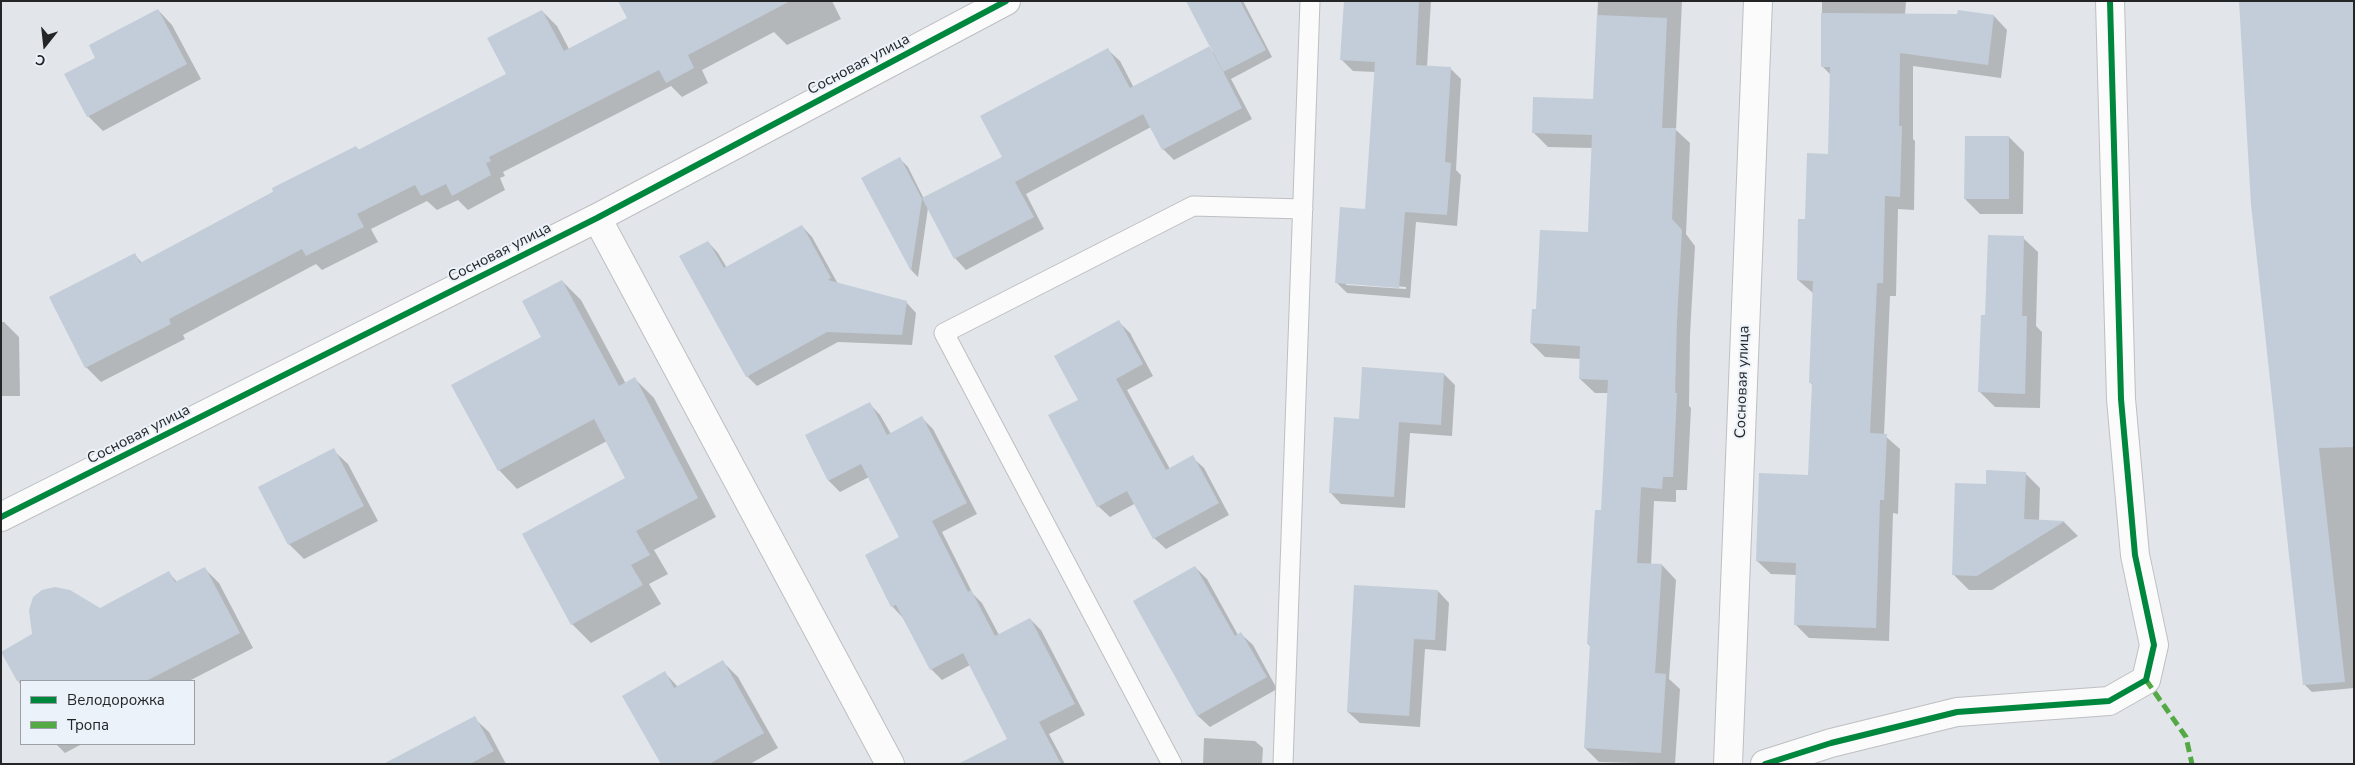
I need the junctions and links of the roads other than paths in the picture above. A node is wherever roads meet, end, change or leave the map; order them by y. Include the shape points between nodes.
1 (1006, 1) edge
2 (1310, 1) edge
3 (1758, 1) edge
4 (2110, 1) edge
5 (1302, 209) junction
6 (597, 218) junction
7 (1, 517) edge
8 (890, 764) edge
9 (1172, 764) edge
10 (1283, 764) edge
11 (1728, 764) edge
12 (1765, 764) edge

1 - 6 street, Сосновая улица
2 - 5 lane
3 - 11 street, Сосновая улица
4 - 12 street via 2121,399 2134,555 2154,645 2146,680 2110,701 1957,712 1831,743
5 - 9 lane via 1193,206 944,333
5 - 10 lane
6 - 7 street, Сосновая улица
6 - 8 street

